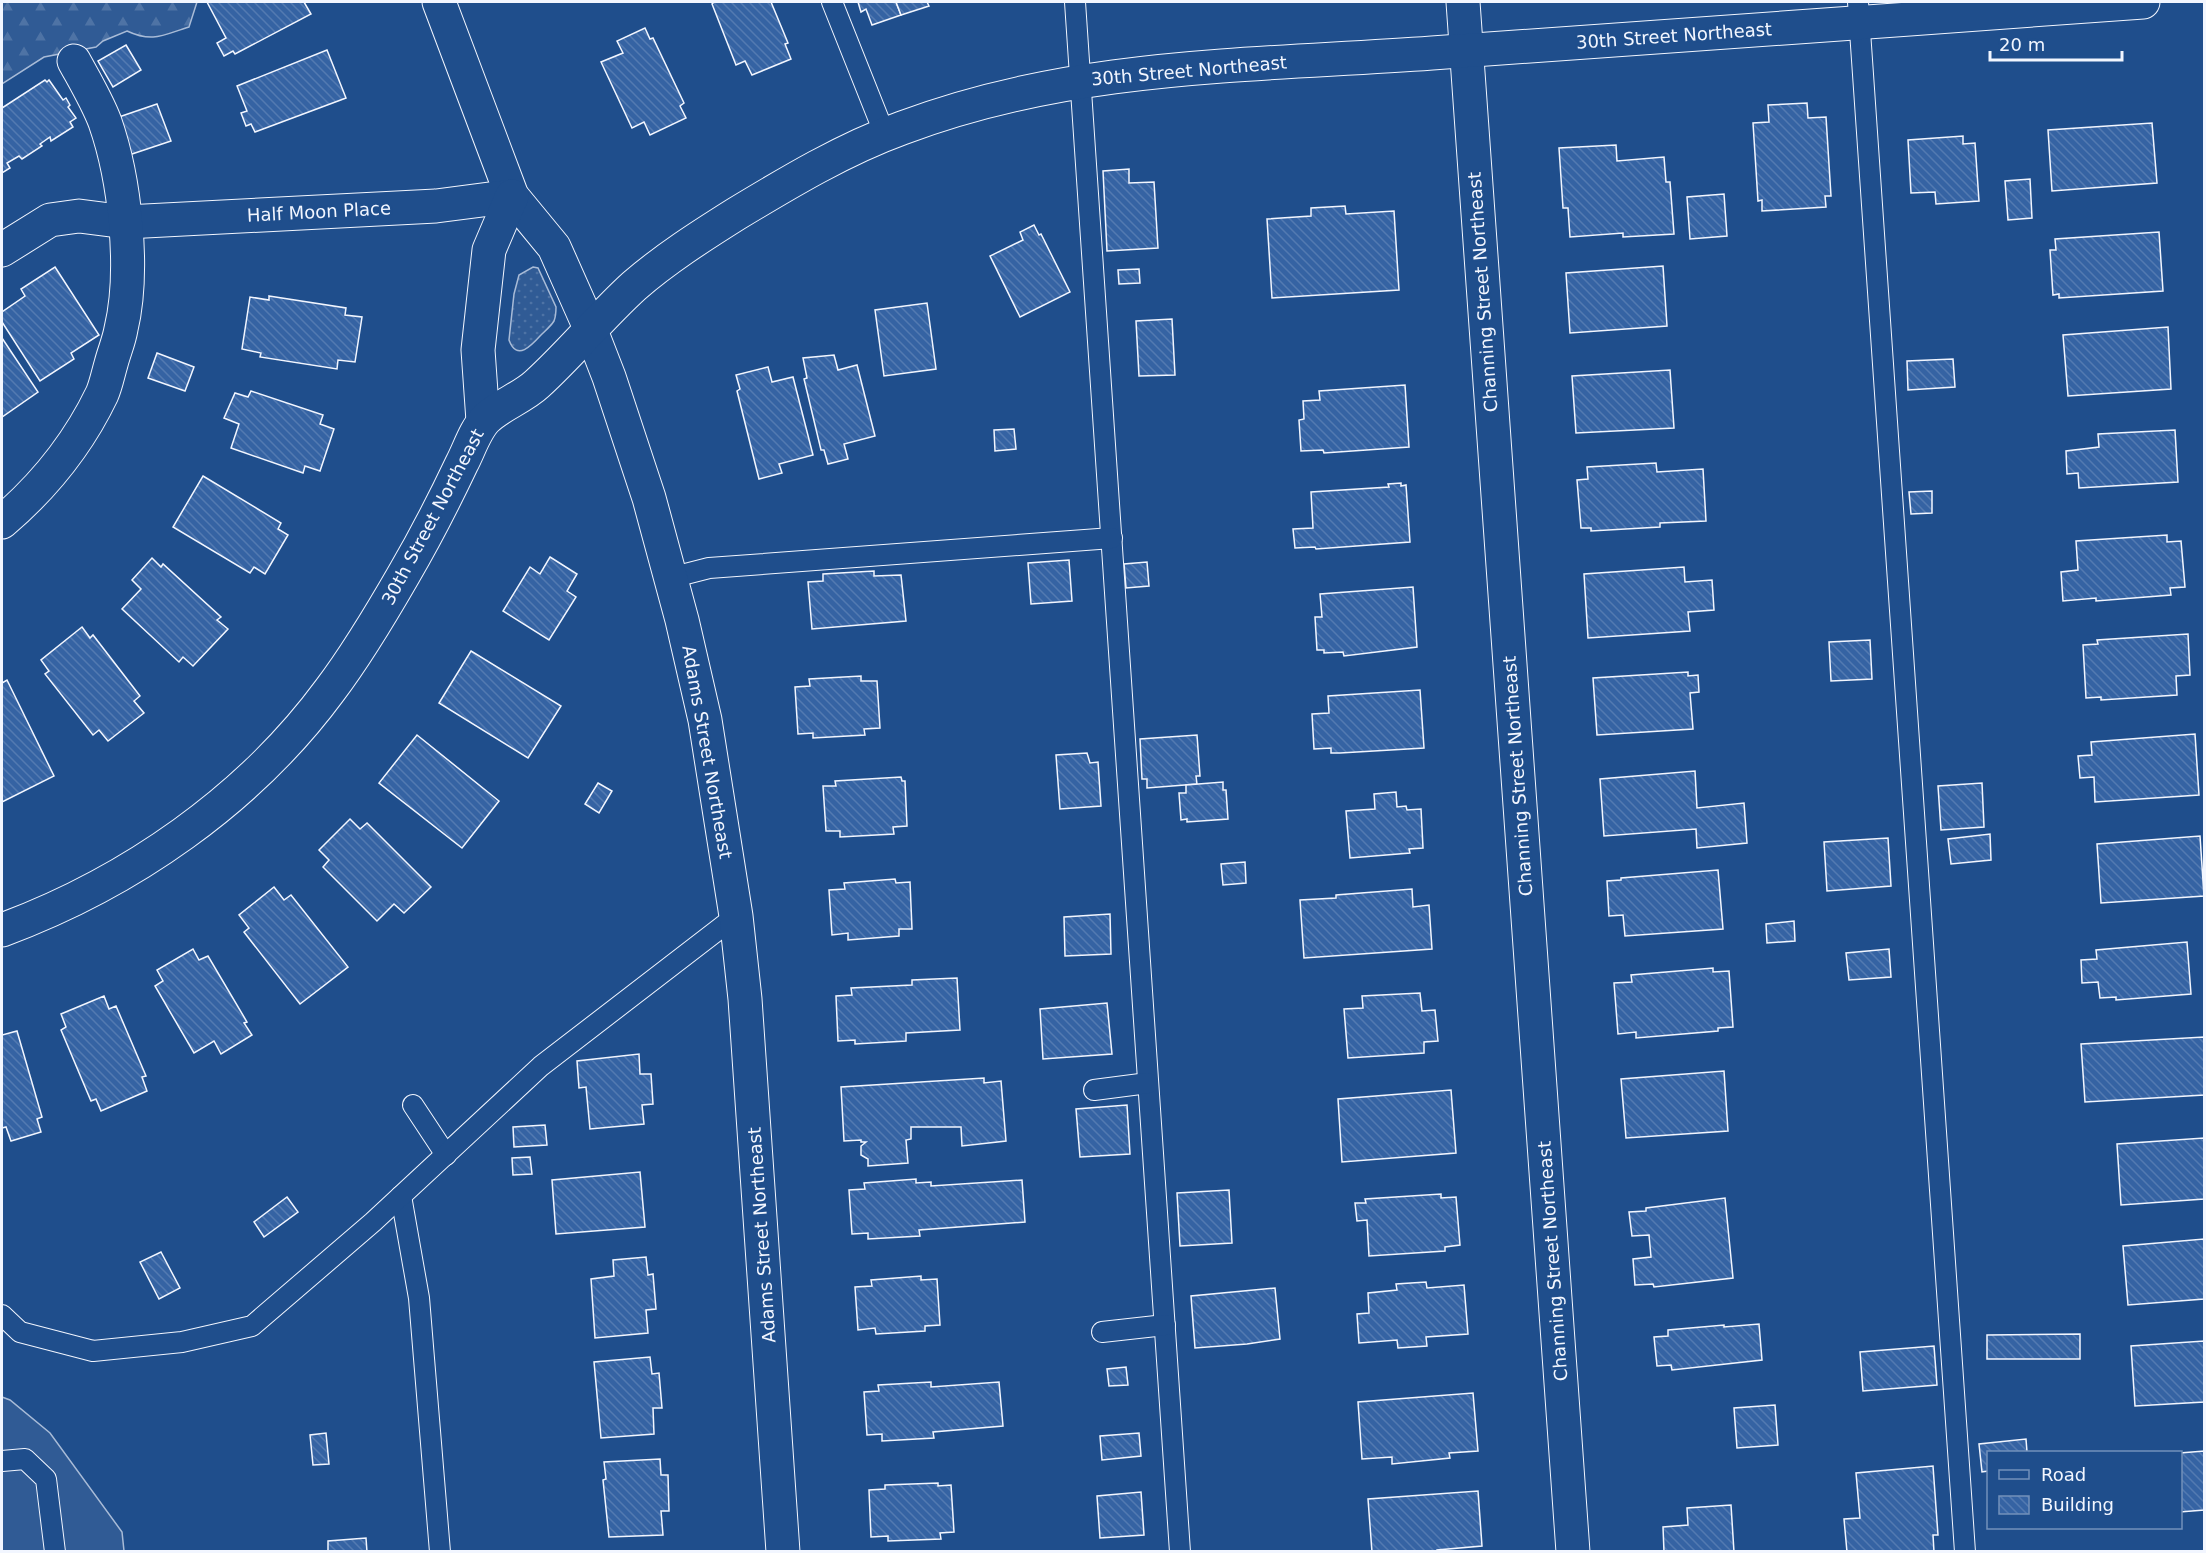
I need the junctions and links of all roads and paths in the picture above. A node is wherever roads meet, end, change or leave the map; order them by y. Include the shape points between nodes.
1 (439, 2) edge
2 (832, 2) edge
3 (1075, 2) edge
4 (1463, 2) edge
5 (2143, 2) edge
6 (1858, 12) edge
7 (1466, 51) junction
8 (74, 61) dead end
9 (1080, 81) junction
10 (885, 135) junction
11 (512, 196) junction
12 (126, 222) junction
13 (2, 250) edge
14 (590, 328) junction
15 (483, 421) junction
16 (2, 522) edge
17 (1112, 538) junction
18 (670, 578) junction
19 (736, 916) junction
20 (2, 930) edge
21 (1148, 1083) junction
22 (1094, 1090) dead end
23 (413, 1105) dead end
24 (446, 1155) junction
25 (401, 1196) junction
26 (2, 1314) edge
27 (1165, 1325) junction
28 (1102, 1332) dead end
29 (2, 1461) edge
30 (55, 1551) edge
31 (440, 1551) edge
32 (783, 1551) edge
33 (1180, 1551) edge
34 (1573, 1551) edge
35 (1965, 1551) edge

1 - 11 street, Adams Street Northeast
2 - 10 lane
3 - 9 lane
4 - 7 street, Channing Street Northeast
5 - 6 street, 30th Street Northeast
6 - 7 street, 30th Street Northeast
6 - 35 lane
7 - 9 street, 30th Street Northeast via 1154,70
7 - 34 street, Channing Street Northeast
8 - 12 street via 105,123
9 - 10 street, 30th Street Northeast via 975,104
9 - 17 lane
10 - 14 street, 30th Street Northeast via 801,176 707,232 636,284
11 - 12 street, Half Moon Place via 436,206
11 - 14 street, Adams Street Northeast via 554,247
11 - 15 street via 489,250 478,350
12 - 13 street, Half Moon Place via 79,216 50,220
12 - 16 street via 128,272 122,327 102,393 67,455
14 - 15 street, 30th Street Northeast via 533,388
14 - 18 street, Adams Street Northeast via 649,498
15 - 20 street, 30th Street Northeast via 427,534 363,644 329,692 288,739 224,800 157,852 93,889
17 - 18 lane via 710,568
17 - 21 lane
18 - 19 street, Adams Street Northeast via 705,720
19 - 24 lane via 541,1066
19 - 32 street, Adams Street Northeast via 746,999
21 - 22 lane
21 - 27 lane
23 - 24 lane
24 - 25 lane
25 - 26 lane via 252,1326 182,1342 93,1351 20,1332
25 - 31 lane via 419,1298
27 - 28 lane
27 - 33 lane
29 - 30 lane via 25,1459 46,1479

